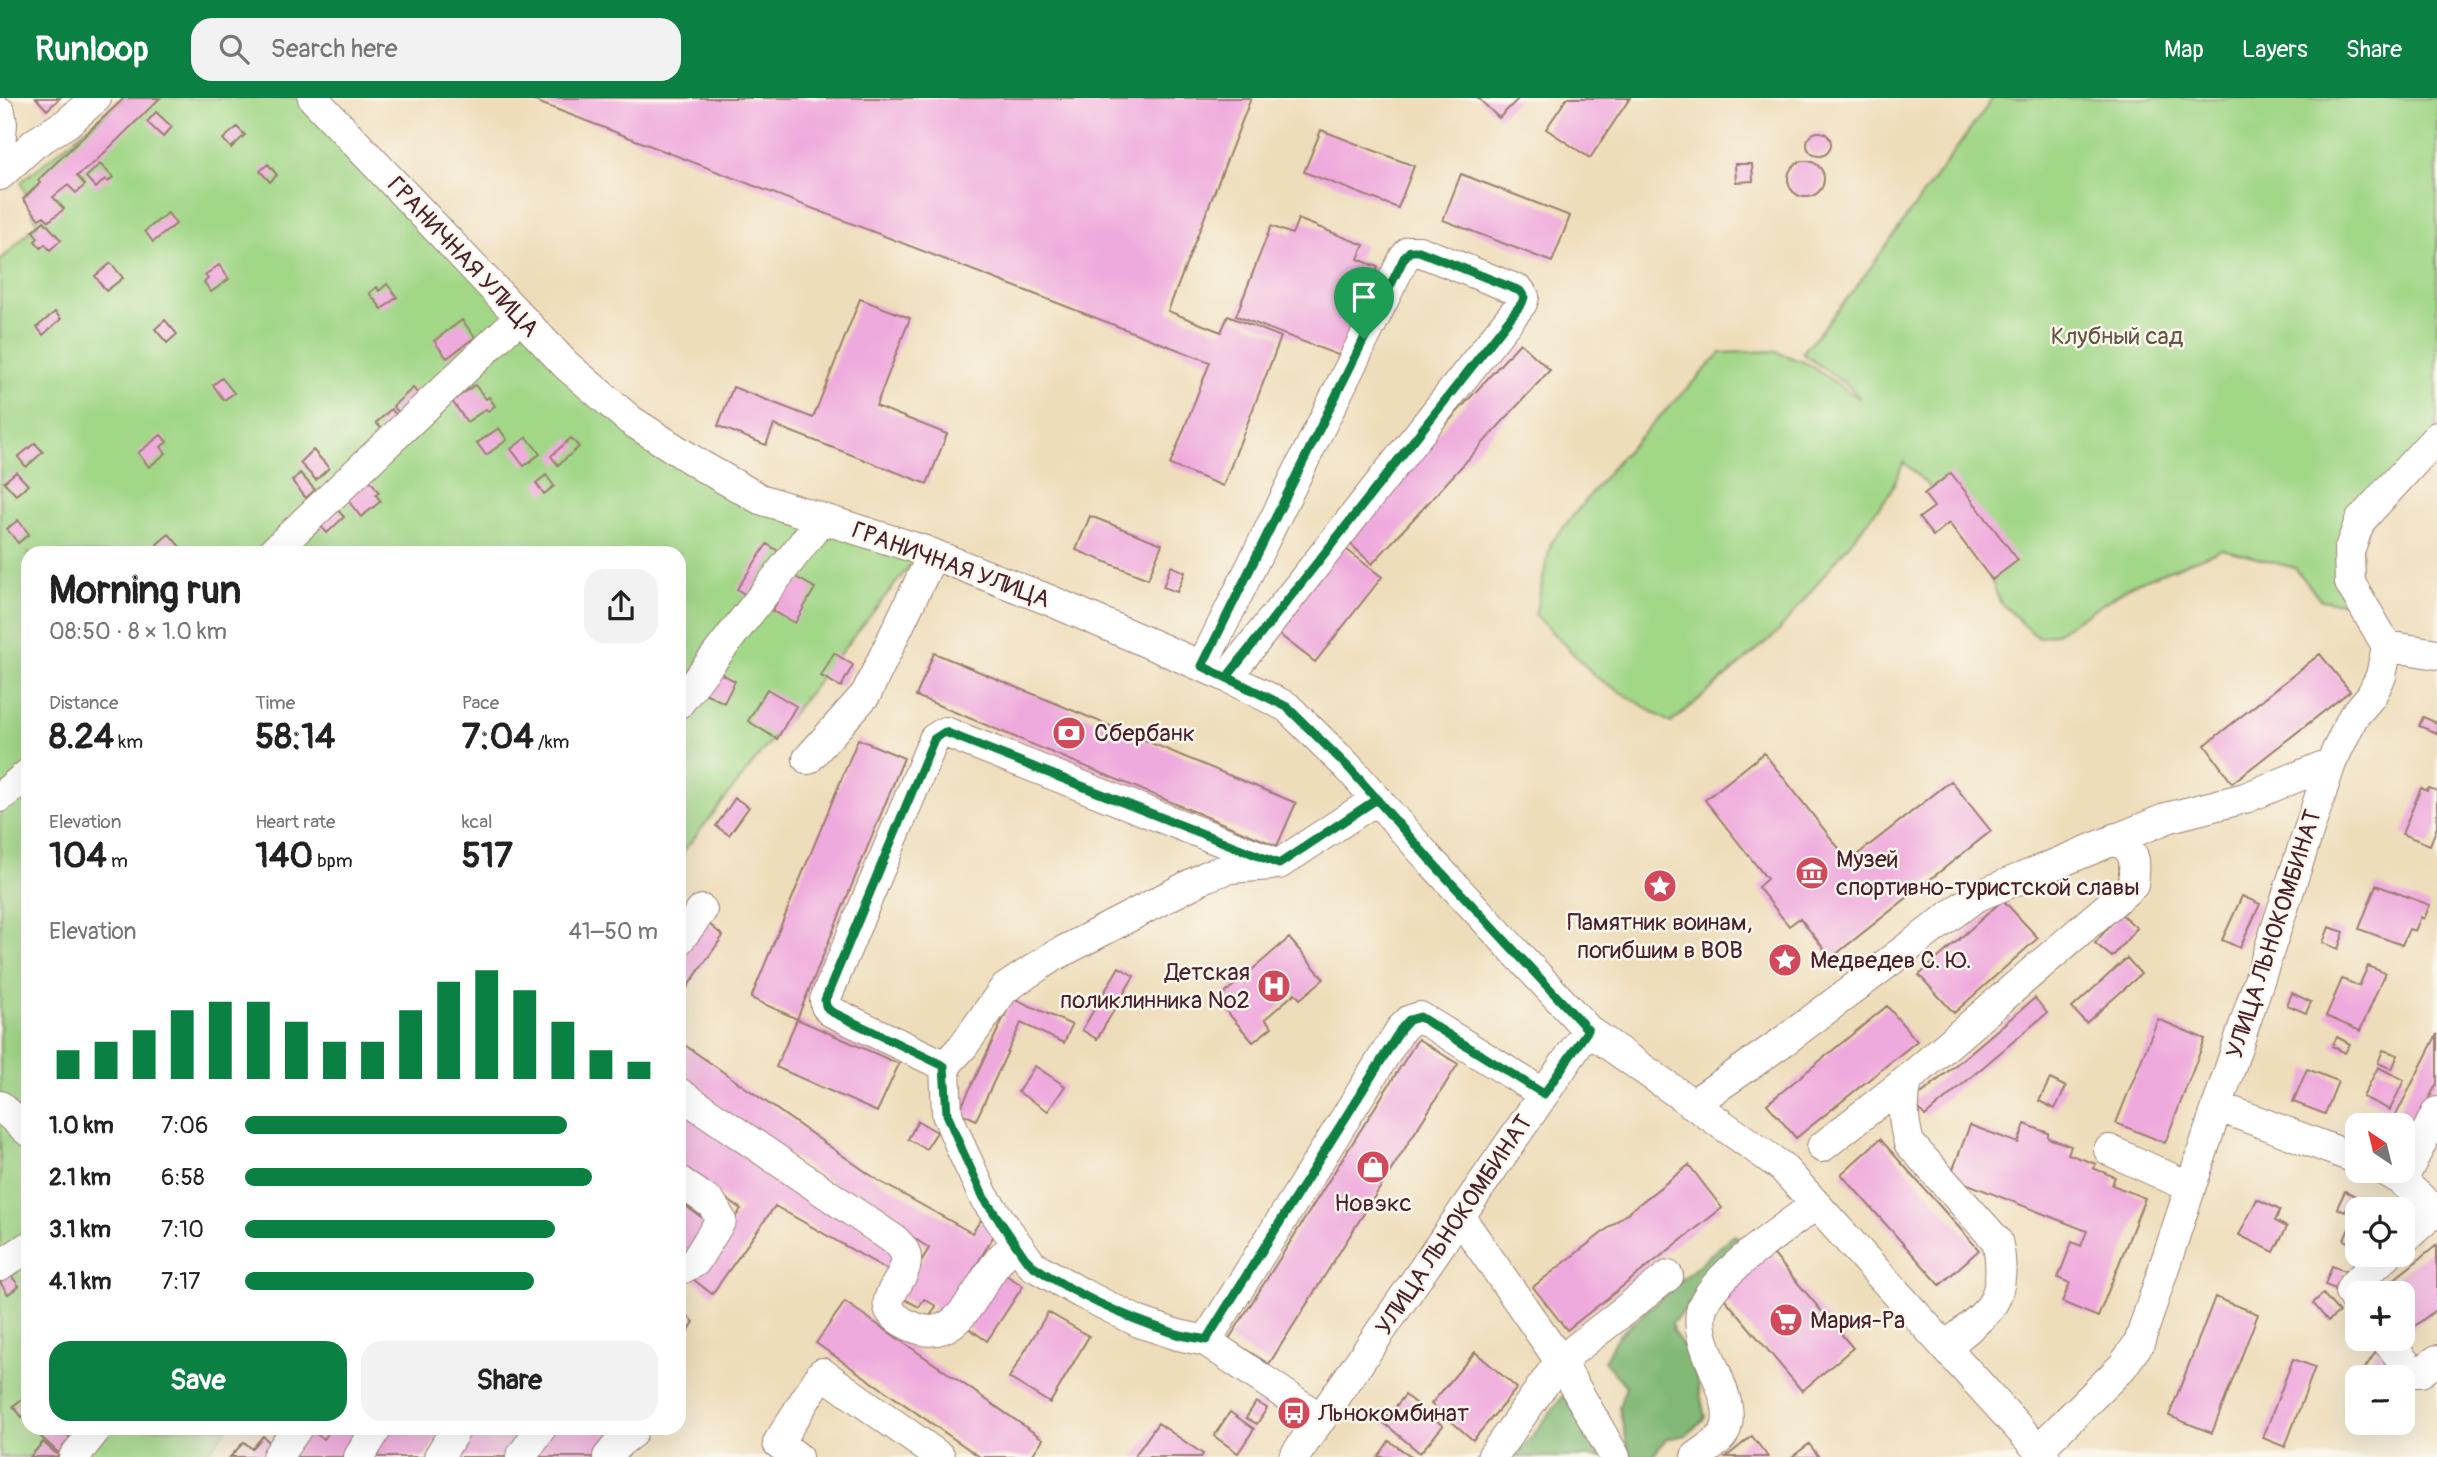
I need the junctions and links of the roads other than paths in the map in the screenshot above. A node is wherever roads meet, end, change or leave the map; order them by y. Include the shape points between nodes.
1 (96, 98) edge
2 (313, 98) edge
3 (0, 112) edge
4 (0, 146) edge
5 (0, 175) edge
6 (520, 317) junction
7 (2437, 437) edge
8 (822, 519) junction
9 (279, 546) edge
10 (933, 554) junction
11 (2387, 646) junction
12 (2437, 654) edge
13 (1214, 672) junction
14 (686, 694) edge
15 (808, 759) dead end
16 (2330, 763) junction
17 (21, 780) edge
18 (0, 797) edge
19 (1377, 799) junction
20 (2116, 838) junction
21 (1279, 864) junction
22 (702, 910) dead end
23 (686, 931) edge
24 (1588, 1030) junction
25 (944, 1066) junction
26 (1907, 1080) junction
27 (1544, 1094) junction
28 (686, 1098) edge
29 (1693, 1104) junction
30 (0, 1106) edge
31 (2217, 1106) junction
32 (2437, 1112) edge
33 (21, 1125) edge
34 (2415, 1144) edge
35 (1822, 1147) dead end
36 (2109, 1150) dead end
37 (2345, 1154) edge
38 (2402, 1183) edge
39 (686, 1186) edge
40 (2190, 1187) junction
41 (1816, 1204) junction
42 (2436, 1210) edge
43 (1460, 1217) junction
44 (2415, 1229) edge
45 (1017, 1245) junction
46 (21, 1252) edge
47 (0, 1266) edge
48 (686, 1266) edge
49 (2373, 1267) edge
50 (1668, 1276) dead end
51 (2358, 1281) edge
52 (1206, 1340) junction
53 (1946, 1347) junction
54 (2395, 1351) edge
55 (2437, 1360) edge
56 (1560, 1361) junction
57 (1321, 1419) junction
58 (91, 1435) edge
59 (292, 1435) edge
60 (373, 1435) edge
61 (452, 1435) edge
62 (536, 1435) edge
63 (629, 1435) edge
64 (2042, 1453) edge
65 (74, 1457) edge
66 (277, 1457) edge
67 (359, 1457) edge
68 (439, 1457) edge
69 (521, 1457) edge
70 (608, 1457) edge
71 (797, 1457) edge
72 (940, 1457) edge
73 (1294, 1457) edge
74 (1492, 1457) edge
75 (1615, 1457) edge
76 (1696, 1457) edge

1 - 5 street
2 - 6 street, ГРАНИЧНАЯ УЛИЦА
3 - 4 street
6 - 8 street, ГРАНИЧНАЯ УЛИЦА via 566,365 630,420 760,499
6 - 9 street
7 - 11 street via 2360,521 2348,551 2350,583
8 - 10 street, ГРАНИЧНАЯ УЛИЦА
8 - 14 street
10 - 13 street, ГРАНИЧНАЯ УЛИЦА
10 - 15 street via 866,694
11 - 12 street
11 - 16 street, УЛИЦА ЛЬНОКОМБИНАТ via 2381,676
13 - 13 street via 1522,303 1520,291 1419,251 1410,251 1404,258
13 - 19 street, ГРАНИЧНАЯ УЛИЦА via 1287,707
16 - 20 street, УЛИЦА ЛЬНОКОМБИНАТ via 2245,798 2170,817
16 - 31 street, УЛИЦА ЛЬНОКОМБИНАТ
17 - 18 street
19 - 21 street
19 - 24 street, ГРАНИЧНАЯ УЛИЦА
20 - 26 street via 2130,849 2135,863 2133,885
20 - 29 street, УЛИЦА ЛЬНОКОМБИНАТ via 1975,897
21 - 25 street via 1230,868 1207,876 1052,957 1004,989
21 - 25 street via 951,732 939,734 825,1000 830,1011
22 - 23 street
24 - 27 street, УЛИЦА ЛЬНОКОМБИНАТ
24 - 29 street, УЛИЦА ЛЬНОКОМБИНАТ
25 - 45 street via 947,1114 984,1198
26 - 35 street
26 - 53 street via 1903,1102 1909,1143 1997,1241 2001,1258 1999,1287 1991,1306
27 - 43 street, УЛИЦА ЛЬНОКОМБИНАТ
27 - 52 street via 1420,1017 1409,1020
28 - 45 street via 896,1241 906,1258 889,1304 897,1318 923,1332 935,1332 962,1315 998,1260
29 - 41 street, УЛИЦА ЛЬНОКОМБИНАТ via 1782,1167
30 - 33 street
31 - 37 street
31 - 40 street, УЛИЦА ЛЬНОКОМБИНАТ
32 - 34 street
36 - 40 street
38 - 42 street
39 - 48 street via 712,1204 721,1220 695,1262
40 - 64 street, УЛИЦА ЛЬНОКОМБИНАТ via 2139,1343
41 - 53 street, УЛИЦА ЛЬНОКОМБИНАТ
41 - 76 street via 1710,1291 1699,1325 1725,1398 1727,1425 1717,1441
42 - 44 street
43 - 56 street
43 - 57 street, УЛИЦА ЛЬНОКОМБИНАТ
45 - 52 street via 1032,1265 1081,1293 1139,1322
46 - 47 street
49 - 51 street
50 - 56 street
52 - 57 street
53 - 64 street, УЛИЦА ЛЬНОКОМБИНАТ
54 - 55 street via 2413,1372 2421,1372
56 - 74 street
56 - 75 street
57 - 73 street, УЛИЦА ЛЬНОКОМБИНАТ
58 - 65 street
59 - 66 street
60 - 67 street
61 - 68 street
62 - 69 street
63 - 70 street
71 - 72 street via 778,1443 822,1373

